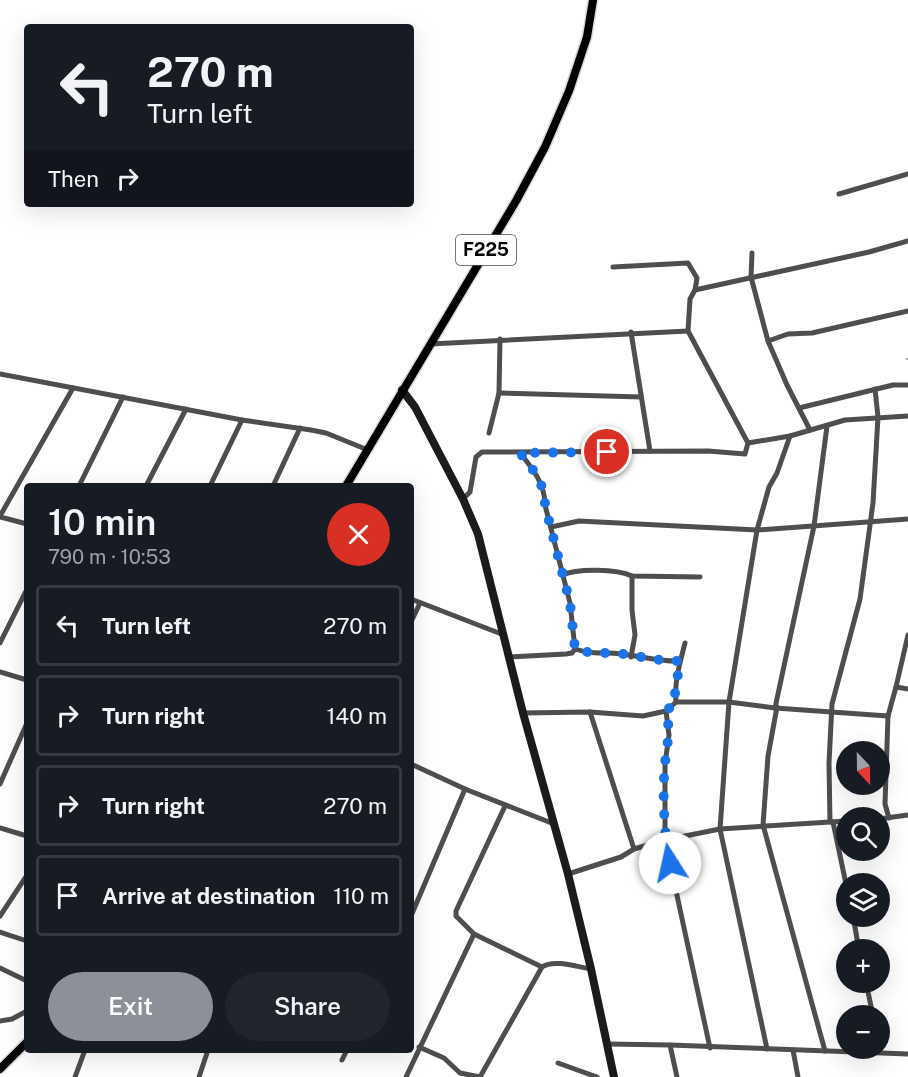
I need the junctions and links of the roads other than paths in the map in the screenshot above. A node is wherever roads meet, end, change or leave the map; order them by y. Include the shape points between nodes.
1 (593, 0) edge
2 (908, 174) edge
3 (839, 194) dead end
4 (908, 241) edge
5 (752, 252) dead end
6 (613, 267) dead end
7 (751, 277) junction
8 (695, 290) junction
9 (908, 311) edge
10 (688, 331) junction
11 (631, 333) junction
12 (500, 339) junction
13 (768, 341) junction
14 (430, 344) junction
15 (0, 374) edge
16 (908, 385) edge
17 (73, 388) junction
18 (875, 389) junction
19 (402, 390) junction
20 (499, 393) junction
21 (123, 397) junction
22 (641, 397) junction
23 (799, 408) junction
24 (186, 409) junction
25 (908, 416) edge
26 (878, 417) junction
27 (242, 420) junction
28 (827, 426) junction
29 (300, 428) junction
30 (810, 430) junction
31 (489, 432) dead end
32 (790, 436) junction
33 (748, 443) junction
34 (368, 450) junction
35 (650, 451) junction
36 (520, 453) junction
37 (80, 483) edge
38 (148, 483) edge
39 (211, 483) edge
40 (274, 483) edge
41 (348, 483) edge
42 (463, 499) junction
43 (0, 516) edge
44 (908, 519) edge
45 (870, 521) junction
46 (24, 523) edge
47 (814, 526) junction
48 (551, 527) junction
49 (757, 530) junction
50 (563, 575) junction
51 (632, 576) junction
52 (700, 578) dead end
53 (24, 595) edge
54 (414, 600) edge
55 (420, 603) junction
56 (414, 616) edge
57 (504, 635) junction
58 (908, 635) edge
59 (0, 643) edge
60 (685, 643) dead end
61 (575, 649) junction
62 (509, 657) junction
63 (631, 657) junction
64 (680, 661) junction
65 (0, 672) edge
66 (24, 679) edge
67 (896, 687) junction
68 (908, 689) edge
69 (676, 702) junction
70 (729, 702) junction
71 (776, 707) junction
72 (666, 711) junction
73 (833, 711) junction
74 (590, 712) junction
75 (523, 713) junction
76 (888, 716) junction
77 (24, 730) edge
78 (414, 765) edge
79 (0, 784) edge
80 (465, 789) junction
81 (505, 806) junction
82 (886, 807) edge
83 (908, 815) edge
84 (890, 818) edge
85 (832, 822) junction
86 (836, 822) edge
87 (554, 824) junction
88 (763, 825) junction
89 (0, 828) edge
90 (720, 829) junction
91 (24, 835) edge
92 (665, 840) junction
93 (634, 849) junction
94 (844, 873) edge
95 (568, 874) junction
96 (24, 880) edge
97 (414, 909) edge
98 (0, 916) edge
99 (0, 932) edge
100 (474, 934) junction
101 (24, 940) edge
102 (542, 967) junction
103 (0, 968) edge
104 (591, 969) junction
105 (24, 980) edge
106 (24, 1013) edge
107 (0, 1021) edge
108 (607, 1044) junction
109 (24, 1045) edge
110 (670, 1045) junction
111 (419, 1047) junction
112 (710, 1048) junction
113 (767, 1049) junction
114 (793, 1050) junction
115 (825, 1051) junction
116 (836, 1051) edge
117 (84, 1053) edge
118 (207, 1053) edge
119 (346, 1053) edge
120 (890, 1053) edge
121 (908, 1054) edge
122 (342, 1060) dead end
123 (558, 1063) dead end
124 (0, 1069) edge
125 (460, 1075) edge
126 (75, 1077) edge
127 (199, 1077) edge
128 (406, 1077) edge
129 (480, 1077) edge
130 (597, 1077) edge
131 (614, 1077) edge
132 (676, 1077) edge
133 (798, 1077) edge

1 - 14 main road, F225 via 587,37 545,147
2 - 3 street
4 - 7 street
5 - 7 street
6 - 8 street via 688,263 697,278
7 - 8 street
7 - 13 street
8 - 10 street via 690,299
9 - 13 street
10 - 11 street
10 - 33 street
11 - 12 street
11 - 22 street
12 - 14 street
12 - 20 street
13 - 23 street
14 - 19 main road, F225
15 - 17 street
16 - 18 street
17 - 21 street
17 - 43 street
18 - 23 street
18 - 26 street
19 - 34 main road, F225
19 - 42 street
20 - 22 street
20 - 31 street
21 - 24 street
21 - 37 street
22 - 35 street
23 - 30 street
24 - 27 street
24 - 38 street
25 - 26 street
26 - 28 street
26 - 45 street
27 - 29 street
27 - 39 street
28 - 30 street
28 - 47 street
29 - 34 street via 326,433
29 - 40 street
30 - 32 street
32 - 33 street
32 - 49 street
33 - 35 street via 745,454
34 - 41 main road, F225
35 - 36 street
36 - 42 street via 482,452 476,457 470,492
36 - 48 street via 537,475
42 - 57 street via 478,534
43 - 46 street
44 - 45 street
45 - 47 street
45 - 73 street via 860,599
47 - 49 street
47 - 71 street
48 - 49 street via 579,521
48 - 50 street
49 - 70 street
50 - 51 street via 593,571
50 - 61 street
51 - 52 street
51 - 63 street via 635,635
53 - 59 street
54 - 55 street
55 - 56 street
55 - 57 street
57 - 62 street
58 - 67 street
60 - 64 street
61 - 62 street via 572,653
61 - 63 street
62 - 75 street
63 - 64 street
64 - 69 street
65 - 66 street
67 - 68 street
67 - 76 street
69 - 70 street
69 - 72 street
70 - 71 street
70 - 90 street
71 - 73 street
71 - 88 street
72 - 74 street via 643,716
72 - 92 street via 669,735
73 - 76 street
73 - 85 street via 829,763
74 - 75 street
74 - 93 street
75 - 87 street
76 - 82 street
77 - 79 street
78 - 80 street
80 - 81 street
80 - 97 street
81 - 87 street
81 - 100 street via 456,911 456,916
83 - 84 street
85 - 86 street
85 - 88 street
85 - 94 street
87 - 95 street
88 - 90 street
88 - 115 street
89 - 91 street
90 - 92 street
90 - 113 street
92 - 93 street
92 - 112 street
93 - 95 street
95 - 104 street
96 - 98 street
99 - 101 street
100 - 102 street
100 - 111 street
102 - 104 street via 554,964
102 - 129 street
103 - 105 street
104 - 108 street
106 - 107 street
108 - 110 street
108 - 131 street
109 - 124 main road
110 - 112 street
110 - 132 street
111 - 125 street via 444,1058
111 - 128 street
112 - 113 street
113 - 114 street
114 - 115 street
114 - 133 street
115 - 116 street
117 - 126 street
118 - 127 street
119 - 122 street
120 - 121 street
123 - 130 street
125 - 129 street

